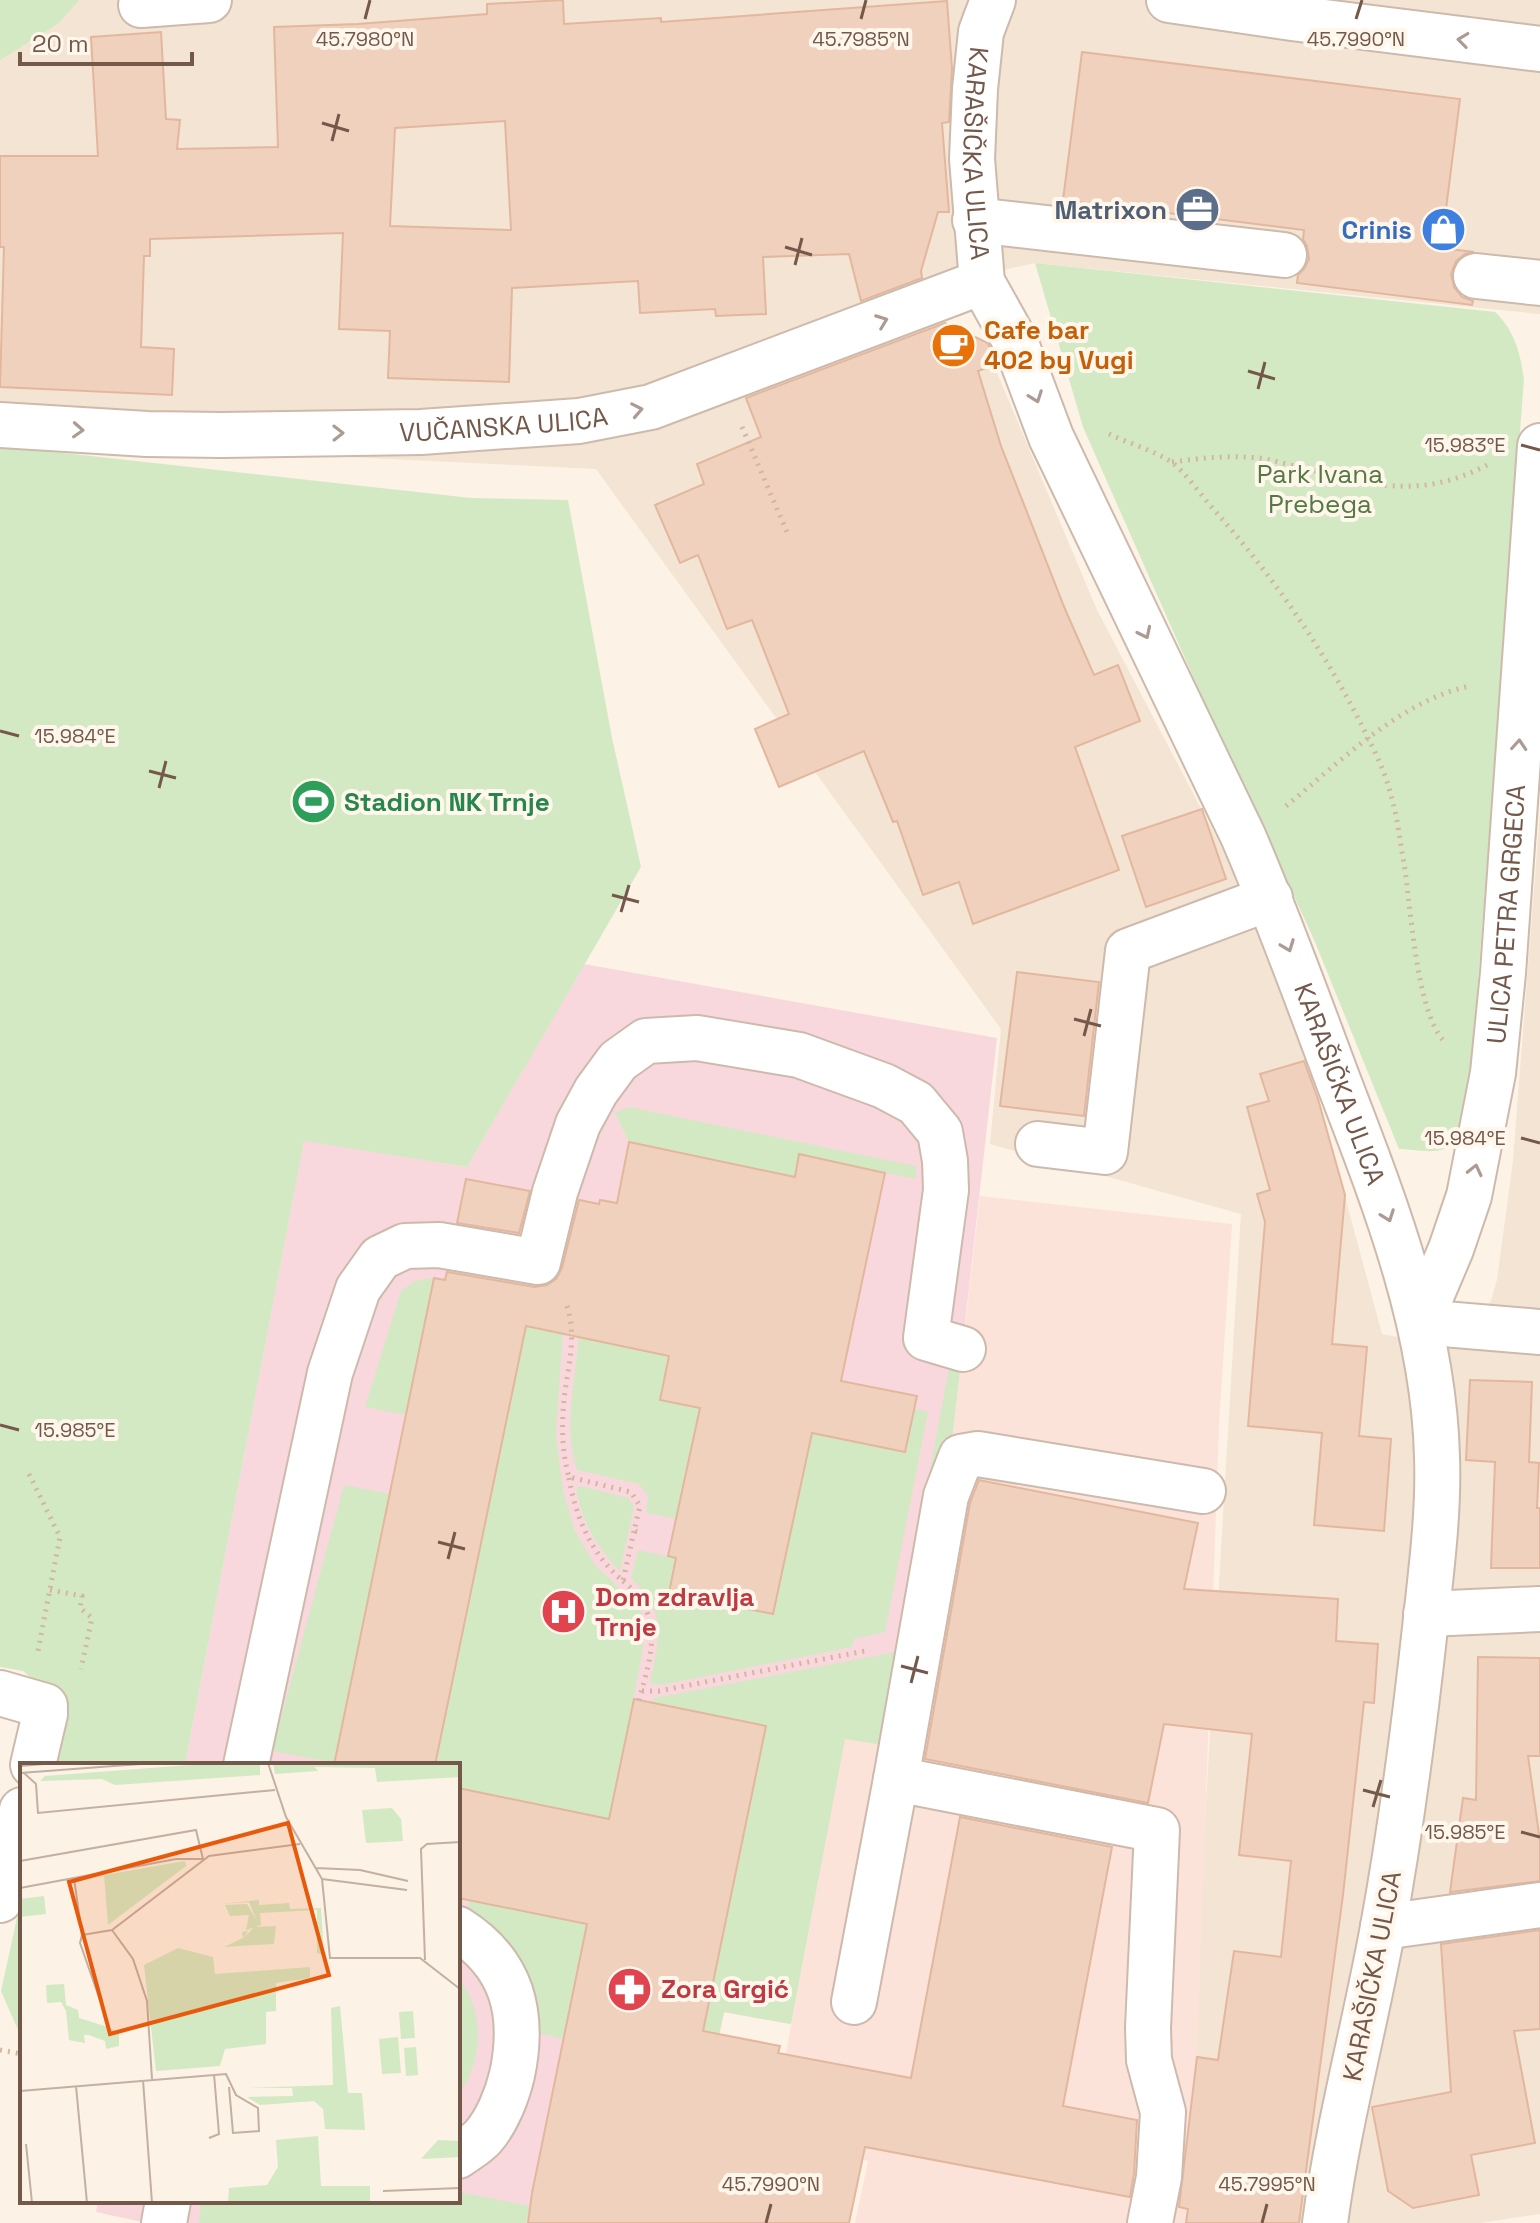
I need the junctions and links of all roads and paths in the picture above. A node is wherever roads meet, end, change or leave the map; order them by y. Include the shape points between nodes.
1 (209, 0) edge
2 (993, 0) edge
3 (1169, 0) edge
4 (141, 5) dead end
5 (1540, 49) edge
6 (975, 220) junction
7 (1284, 255) dead end
8 (1476, 276) dead end
9 (982, 282) junction
10 (1540, 283) edge
11 (725, 381) junction
12 (0, 425) edge
13 (1051, 437) junction
14 (1540, 446) edge
15 (1171, 462) junction
16 (1491, 463) dead end
17 (787, 532) dead end
18 (1524, 675) junction
19 (1368, 738) junction
20 (1243, 836) junction
21 (1270, 898) junction
22 (1493, 1073) junction
23 (1038, 1144) dead end
24 (538, 1262) junction
25 (1420, 1322) junction
26 (1540, 1332) edge
27 (963, 1349) dead end
28 (29, 1474) dead end
29 (569, 1477) junction
30 (1203, 1491) dead end
31 (634, 1531) junction
32 (642, 1533) dead end
33 (623, 1581) junction
34 (1540, 1609) edge
35 (1426, 1614) junction
36 (877, 1649) dead end
37 (642, 1691) junction
38 (15, 1696) edge
39 (639, 1700) dead end
40 (33, 1763) edge
41 (246, 1763) edge
42 (896, 1779) junction
43 (20, 1818) edge
44 (0, 1900) edge
45 (1540, 1905) edge
46 (1383, 1927) junction
47 (460, 1930) edge
48 (854, 2002) dead end
49 (0, 2050) edge
50 (20, 2054) edge
51 (460, 2154) edge
52 (168, 2203) edge
53 (164, 2223) edge
54 (1150, 2223) edge
55 (1325, 2223) edge

1 - 4 street
2 - 6 street, KARAŠIČKA ULICA via 981,32 975,89
5 -> 3 street
6 - 7 street
6 - 9 street, KARAŠIČKA ULICA
8 - 10 street
11 -> 9 street, VUČANSKA ULICA
9 -> 13 street, KARAŠIČKA ULICA via 1015,341
12 -> 11 street, VUČANSKA ULICA via 222,435 505,428 651,407
11 - 17 path
13 - 15 path via 1083,427 1096,429
13 -> 20 street, KARAŠIČKA ULICA
14 - 18 street, ULICA PETRA GRGECA
15 - 16 path via 1262,458 1344,479 1414,488
15 - 19 path via 1295,612 1335,673
18 - 19 path via 1463,687
22 -> 18 street, ULICA PETRA GRGECA
19 - 20 path
19 - 22 path via 1390,790 1419,970 1438,1033 1452,1050
20 - 21 street, KARAŠIČKA ULICA
21 - 23 street via 1128,951 1105,1152
21 -> 25 street, KARAŠIČKA ULICA via 1391,1224
25 -> 22 street, ULICA PETRA GRGECA via 1469,1196
24 - 27 street via 578,1124 618,1061 646,1041 697,1038 799,1055 916,1103 940,1132 946,1190 926,1338
24 - 29 path via 569,1308 573,1341 563,1412
24 - 41 street via 439,1245 405,1246 380,1258 358,1289 330,1373
25 - 26 street
25 - 35 street, KARAŠIČKA ULICA via 1437,1457
28 - 38 path via 60,1537
29 - 31 path via 631,1492 640,1506
29 - 33 path via 583,1529 594,1550
30 - 42 street via 978,1454 961,1457 946,1496
31 - 32 path
31 - 33 path
33 - 37 path via 645,1603 652,1626
34 - 35 street
35 - 46 street, KARAŠIČKA ULICA
36 - 37 path
37 - 39 path
38 - 40 street via 45,1706
42 - 48 street
42 - 54 street via 1157,1830 1148,2028 1149,2060 1163,2112
43 - 44 street
45 - 46 street
46 - 55 street, KARAŠIČKA ULICA
47 - 51 street via 502,1970 519,2028 509,2087 498,2112 482,2138
49 - 50 path
52 - 53 street

